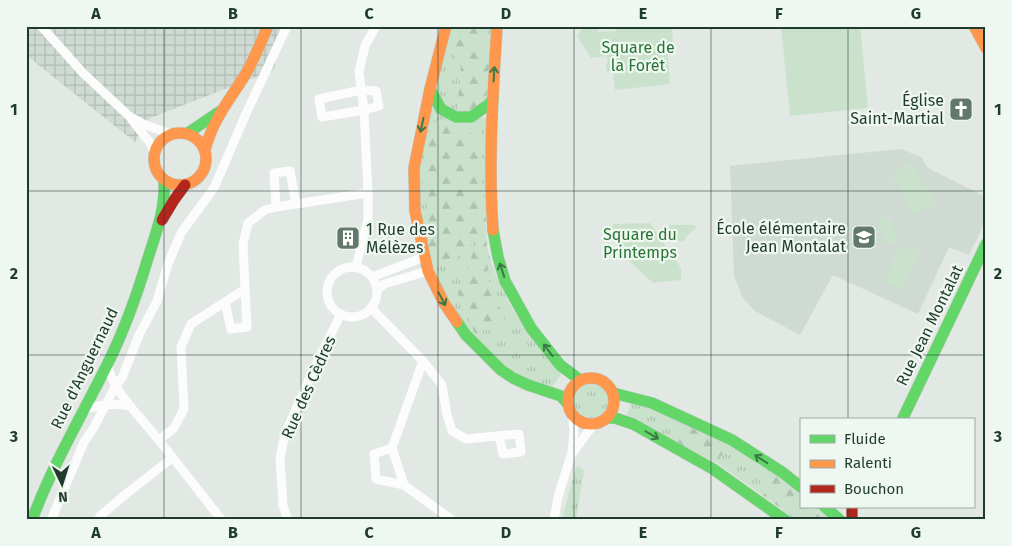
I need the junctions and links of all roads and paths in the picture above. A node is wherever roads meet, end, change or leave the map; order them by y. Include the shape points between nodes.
1 (41, 26) edge
2 (268, 26) edge
3 (287, 26) edge
4 (376, 26) edge
5 (446, 26) edge
6 (497, 26) edge
7 (430, 88) junction
8 (361, 90) junction
9 (493, 99) junction
10 (222, 109) junction
11 (364, 110) junction
12 (129, 116) junction
13 (188, 133) junction
14 (170, 134) junction
15 (205, 150) junction
16 (155, 152) junction
17 (164, 180) junction
18 (185, 185) junction
19 (368, 193) junction
20 (296, 204) junction
21 (276, 207) junction
22 (157, 228) junction
23 (986, 244) edge
24 (424, 258) junction
25 (356, 267) junction
26 (428, 271) junction
27 (372, 277) junction
28 (245, 289) junction
29 (377, 290) junction
30 (225, 302) junction
31 (372, 306) junction
32 (341, 314) junction
33 (423, 361) junction
34 (107, 365) junction
35 (580, 380) junction
36 (116, 385) junction
37 (613, 393) junction
38 (567, 403) junction
39 (106, 404) junction
40 (130, 406) junction
41 (83, 409) junction
42 (574, 417) junction
43 (607, 418) junction
44 (903, 418) edge
45 (593, 425) junction
46 (499, 436) dead end
47 (159, 440) junction
48 (392, 448) junction
49 (571, 455) junction
50 (172, 458) junction
51 (404, 485) junction
52 (800, 487) edge
53 (830, 508) edge
54 (32, 520) edge
55 (51, 520) edge
56 (99, 520) edge
57 (222, 520) edge
58 (288, 520) edge
59 (452, 520) edge
60 (554, 520) edge
61 (785, 520) edge
62 (840, 520) edge

1 - 12 street via 83,73
2 - 10 main road, Rue d'Anguernaud via 246,74
3 - 36 street via 214,188 181,233 156,301
4 - 8 street via 365,46 359,72
5 - 7 main road
9 -> 6 main road
7 - 9 main road via 441,109 456,117 471,117
7 -> 24 main road via 414,168 415,211
8 - 11 street
8 - 11 street via 376,91 379,106
8 - 11 street via 319,99 322,117
35 -> 9 main road via 560,365 531,328 501,269 492,217
10 - 13 main road, Rue d'Anguernaud
10 - 15 main road, Rue d'Anguernaud
11 - 19 street
12 - 14 street
12 - 16 street
13 - 14 main road, Rue d'Anguernaud
13 - 15 main road via 199,140
14 - 16 main road via 160,141
15 - 18 main road, Rue d'Anguernaud via 207,163 204,171
16 - 17 main road, Rue d'Anguernaud via 155,166
17 - 18 main road
17 - 22 main road, Rue d'Anguernaud
18 - 22 main road, Rue d'Anguernaud
19 - 20 street
19 - 25 street via 368,219
20 - 21 street
20 - 21 street via 290,170 274,173
21 - 28 street via 265,210 248,223 243,244
22 - 34 main road, Rue d'Anguernaud via 126,325
23 - 44 main road, Rue Jean Montalat
24 - 26 main road
24 - 27 street
25 - 27 street
25 - 32 street via 341,270 330,281 330,303
26 - 29 street via 384,284
26 -> 38 main road via 444,303 466,335 501,370 528,385 561,396
27 - 29 street
28 - 30 street
28 - 30 street via 247,327 231,328
29 - 31 street
30 - 47 street via 191,324 181,347 184,409 174,428
31 - 32 street via 358,316
31 - 33 street
32 - 58 street, Rue des Cèdres via 285,434 280,458 283,506
33 - 46 street via 442,385 452,431 466,439
33 - 48 street
34 - 36 street
34 - 41 main road, Rue d'Anguernaud
35 - 37 main road via 600,380
35 - 38 main road via 570,390
36 - 39 street
36 - 40 street
37 - 43 main road via 614,406
52 -> 37 main road via 732,440 652,403
38 - 42 main road
39 - 40 street
39 - 41 street
39 - 55 street via 84,442
40 - 47 street
41 - 54 main road, Rue d'Anguernaud via 39,498
42 - 45 main road via 579,422
42 - 49 street
43 - 45 main road
43 -> 61 main road via 634,424 713,469
45 - 49 street
47 - 50 street
48 - 51 street
48 - 51 street via 374,454 376,479
49 - 60 street
50 - 56 street
50 - 57 street
51 - 59 street
53 - 62 main road

